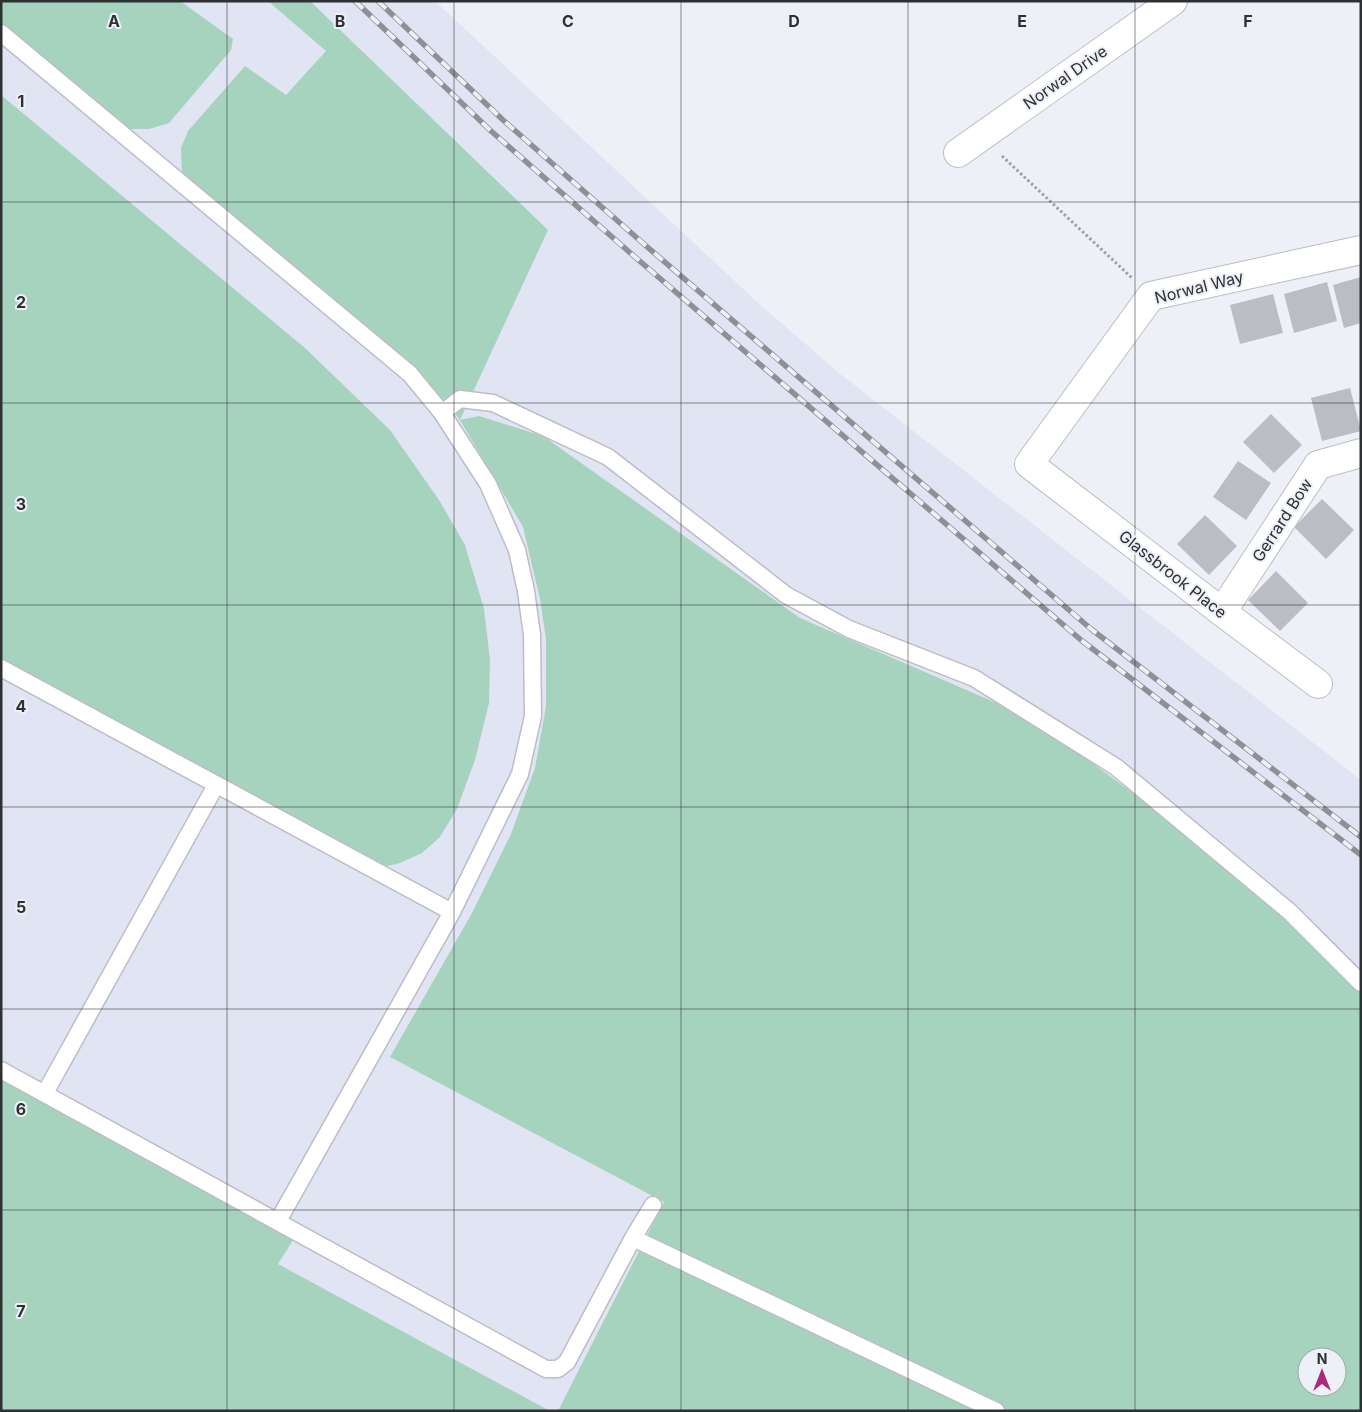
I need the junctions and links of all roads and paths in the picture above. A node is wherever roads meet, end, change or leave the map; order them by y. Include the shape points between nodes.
1 (1173, 1) edge
2 (1, 33) edge
3 (981, 137) junction
4 (958, 153) dead end
5 (1361, 250) edge
6 (1151, 296) junction
7 (442, 413) junction
8 (1361, 453) edge
9 (1029, 464) joint
10 (1222, 612) junction
11 (1, 668) edge
12 (1318, 684) dead end
13 (216, 784) junction
14 (452, 912) junction
15 (1361, 983) edge
16 (1, 1070) edge
17 (45, 1094) junction
18 (653, 1205) dead end
19 (278, 1221) junction
20 (633, 1238) junction
21 (996, 1411) edge

1 - 3 street, Norwal Drive
2 - 7 lane via 410,374
3 - 4 street, Norwal Drive
3 - 6 path
5 - 6 street, Norwal Way
6 - 9 street, Norwal Way
7 - 14 lane via 488,484 517,550 532,635 534,716 520,774
7 - 15 lane via 460,398 493,403 608,457 786,595 850,629 974,678 1116,767 1290,912
8 - 10 street, Gerrard Bow via 1318,465
9 - 10 street, Glassbrook Place
10 - 12 street, Glassbrook Place
11 - 13 lane
13 - 14 lane
13 - 17 lane
14 - 19 lane
16 - 17 lane
17 - 19 lane
18 - 20 lane
19 - 20 lane via 546,1369 558,1369 567,1362
20 - 21 lane

